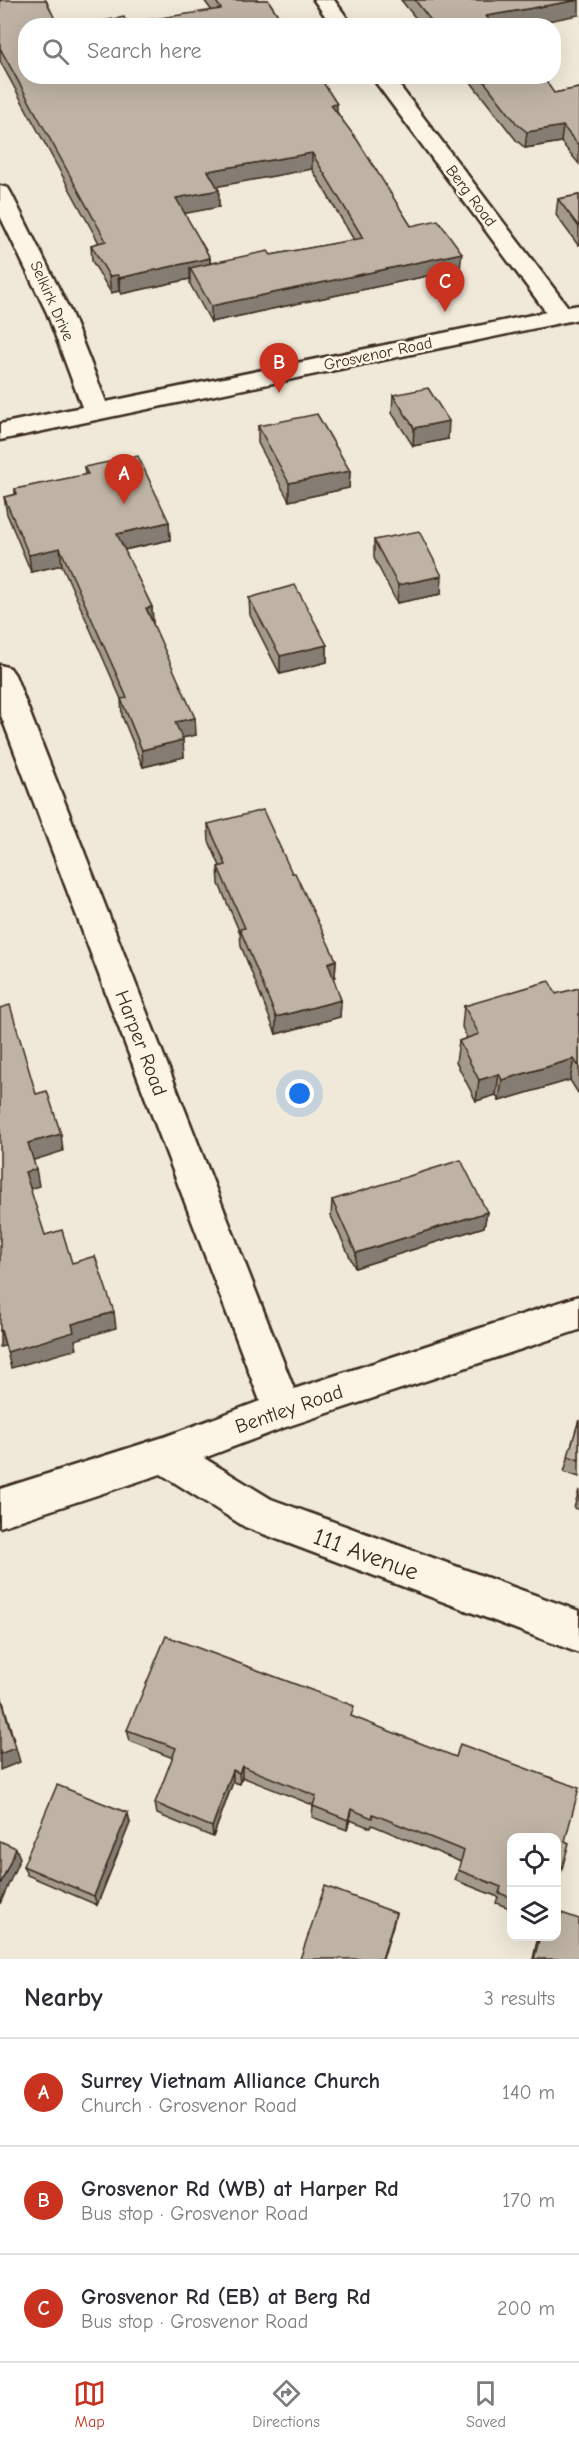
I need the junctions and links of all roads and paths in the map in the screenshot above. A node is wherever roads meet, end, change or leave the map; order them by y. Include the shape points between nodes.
1 (324, 0) edge
2 (337, 18) edge
3 (387, 84) edge
4 (0, 193) edge
5 (570, 313) edge
6 (97, 412) junction
7 (0, 432) edge
8 (0, 675) edge
9 (579, 1313) edge
10 (283, 1410) junction
11 (164, 1455) junction
12 (0, 1508) edge
13 (579, 1632) edge

1 - 2 street
3 - 5 street, Berg Road
4 - 6 street, Selkirk Drive via 59,313
5 - 6 street, Grosvenor Road
6 - 7 street, Grosvenor Road
8 - 10 street, Harper Road
9 - 10 street, Bentley Road
10 - 11 street, Bentley Road
11 - 12 street, Bentley Road
11 - 13 street, 111 Avenue via 259,1514

